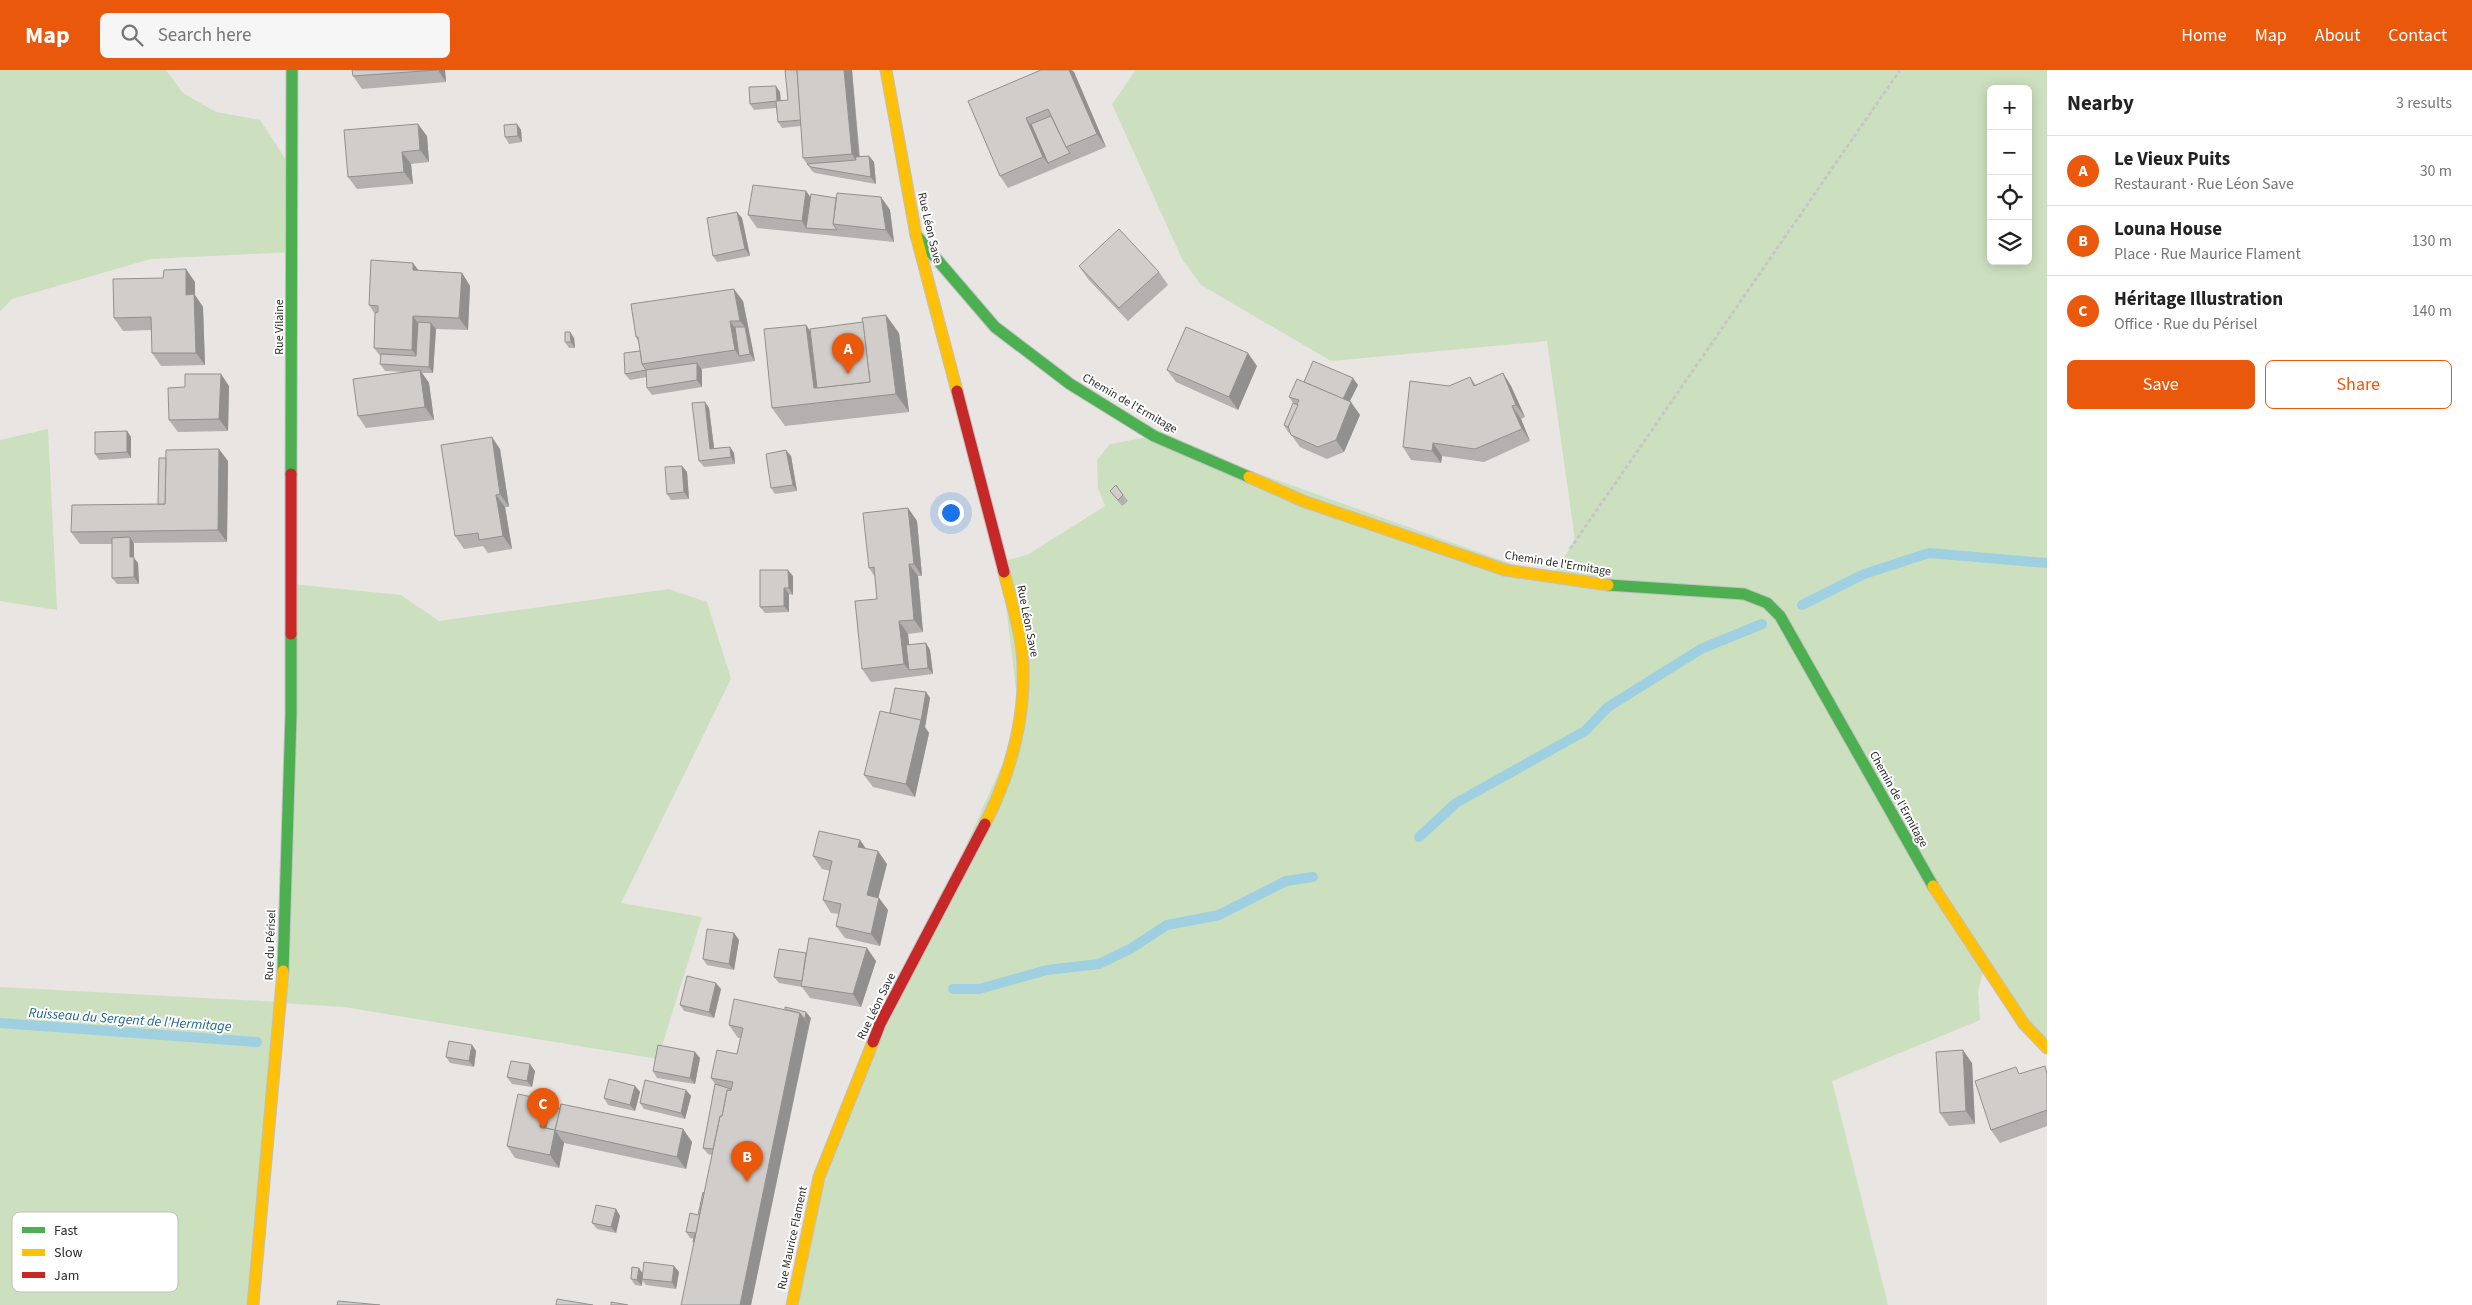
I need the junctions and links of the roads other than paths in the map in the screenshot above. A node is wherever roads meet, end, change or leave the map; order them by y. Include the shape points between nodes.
1 (292, 70) edge
2 (886, 70) edge
3 (916, 235) junction
4 (291, 584) joint
5 (2047, 1048) edge
6 (819, 1177) joint
7 (253, 1305) edge
8 (792, 1305) edge

1 - 4 street, Rue Vilaine
2 - 3 street, Rue Léon Save
3 - 5 street, Chemin de l'Ermitage via 995,327 1070,384 1154,436 1303,501 1505,570 1592,584 1744,594 1767,603 1780,616 1937,893 2024,1024
3 - 6 street, Rue Léon Save via 1022,650 1024,688 1008,770 992,810 880,1024
4 - 7 street, Rue du Périsel via 291,715 282,978
6 - 8 street, Rue Maurice Flament

